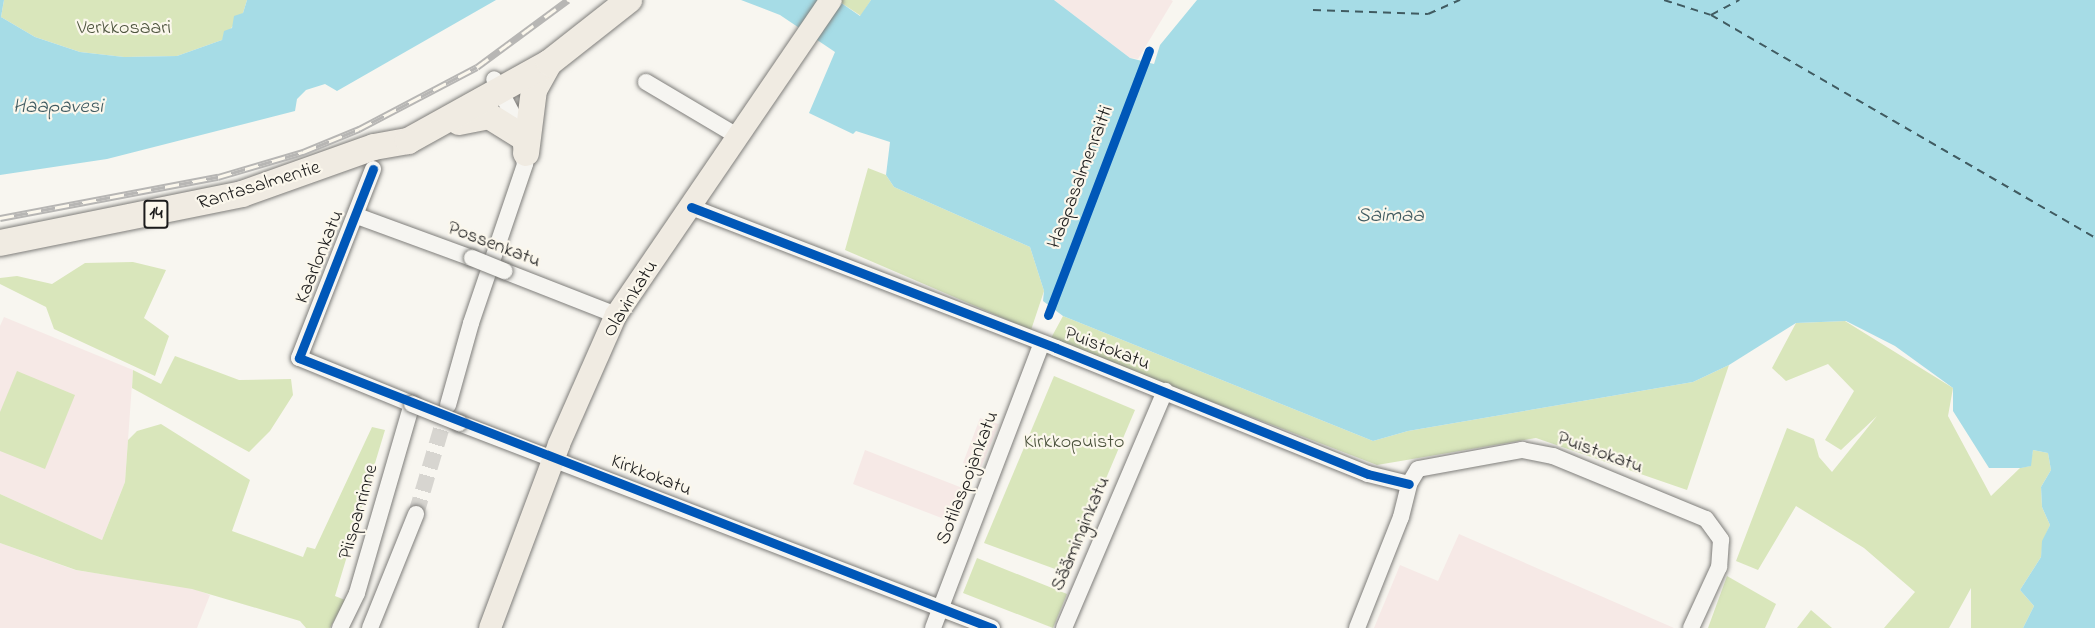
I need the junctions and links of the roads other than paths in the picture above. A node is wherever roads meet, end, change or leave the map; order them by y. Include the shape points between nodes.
1 (606, 0) edge
2 (629, 0) edge
3 (831, 0) edge
4 (549, 63) junction
5 (646, 82) dead end
6 (498, 85) junction
7 (441, 126) junction
8 (739, 137) junction
9 (523, 144) junction
10 (370, 156) junction
11 (691, 207) junction
12 (357, 216) junction
13 (0, 243) edge
14 (616, 315) junction
15 (1042, 343) junction
16 (299, 358) joint
17 (1165, 391) junction
18 (412, 404) junction
19 (448, 405) tunnel mouth
20 (554, 459) junction
21 (1409, 484) junction
22 (416, 514) tunnel mouth
23 (940, 609) junction
24 (339, 628) edge
25 (370, 628) edge
26 (490, 628) edge
27 (933, 628) edge
28 (992, 628) edge
29 (1064, 628) edge
30 (1358, 628) edge
31 (1691, 628) edge

1 - 6 highway, Rantasalmentie / 14
2 - 4 highway, 14
3 - 8 main road, Olavinkatu
4 - 6 highway, Rantasalmentie / 14
4 - 9 highway via 534,90
5 - 8 street
6 - 7 highway, Rantasalmentie / 14
6 - 9 street
6 - 10 highway, Rantasalmentie / 14 via 382,135
7 - 9 highway via 489,116
7 - 10 highway, Rantasalmentie / 14
8 - 11 main road, Olavinkatu
9 - 19 street via 522,182 482,288
10 - 12 street, Kaarlonkatu
10 - 13 highway, Rantasalmentie / 14 via 176,210
11 - 14 main road, Olavinkatu
11 - 15 street, Puistokatu
12 - 14 street, Possenkatu, bridge
12 - 16 street, Kaarlonkatu
14 - 20 main road, Olavinkatu
15 - 17 street, Puistokatu
15 - 23 street, Sotilaspojankatu
16 - 18 street, Kirkkokatu
17 - 21 street, Puistokatu via 1368,474
17 - 29 street, Sääminginkatu
18 - 20 street, Kirkkokatu, bridge
18 - 24 street, Piispanrinne via 357,593
20 - 23 street, Kirkkokatu
20 - 26 main road, Olavinkatu
21 - 30 street via 1401,517
21 - 31 street, Puistokatu via 1419,470 1433,464 1521,450 1553,456 1706,519 1721,540 1719,567
22 - 25 street
23 - 27 street, Sotilaspojankatu
23 - 28 street, Kirkkokatu

